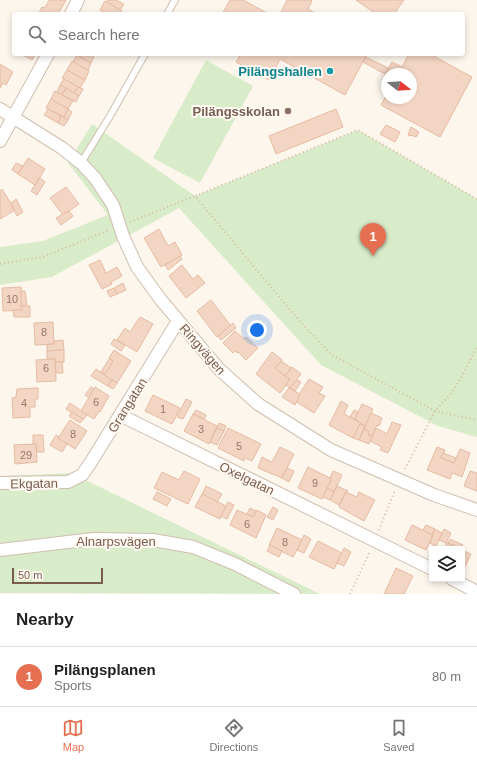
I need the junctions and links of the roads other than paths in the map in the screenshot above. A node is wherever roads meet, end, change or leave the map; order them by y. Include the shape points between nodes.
1 (78, 0) edge
2 (175, 0) edge
3 (72, 12) edge
4 (168, 12) edge
5 (47, 56) edge
6 (144, 56) edge
7 (0, 109) edge
8 (13, 117) junction
9 (0, 141) edge
10 (81, 163) junction
11 (178, 321) junction
12 (120, 415) junction
13 (68, 482) joint
14 (0, 483) edge
15 (477, 510) edge
16 (0, 550) edge
17 (429, 568) edge
18 (458, 582) edge
19 (477, 592) edge
20 (294, 594) edge

1 - 3 street
2 - 4 lane
5 - 8 street
6 - 10 lane
7 - 8 street, Ringvägen
8 - 9 street
8 - 10 street, Ringvägen
10 - 11 street, Ringvägen via 95,178 113,206 137,267
11 - 12 street, Grangatan
11 - 15 street, Ringvägen via 219,369 258,404 288,424 331,450 434,495
12 - 13 street, Grangatan via 82,475
12 - 17 street, Oxelgatan
13 - 14 street, Ekgatan
16 - 20 street, Alnarpsvägen via 93,539 153,540 193,547 235,564
18 - 19 street

